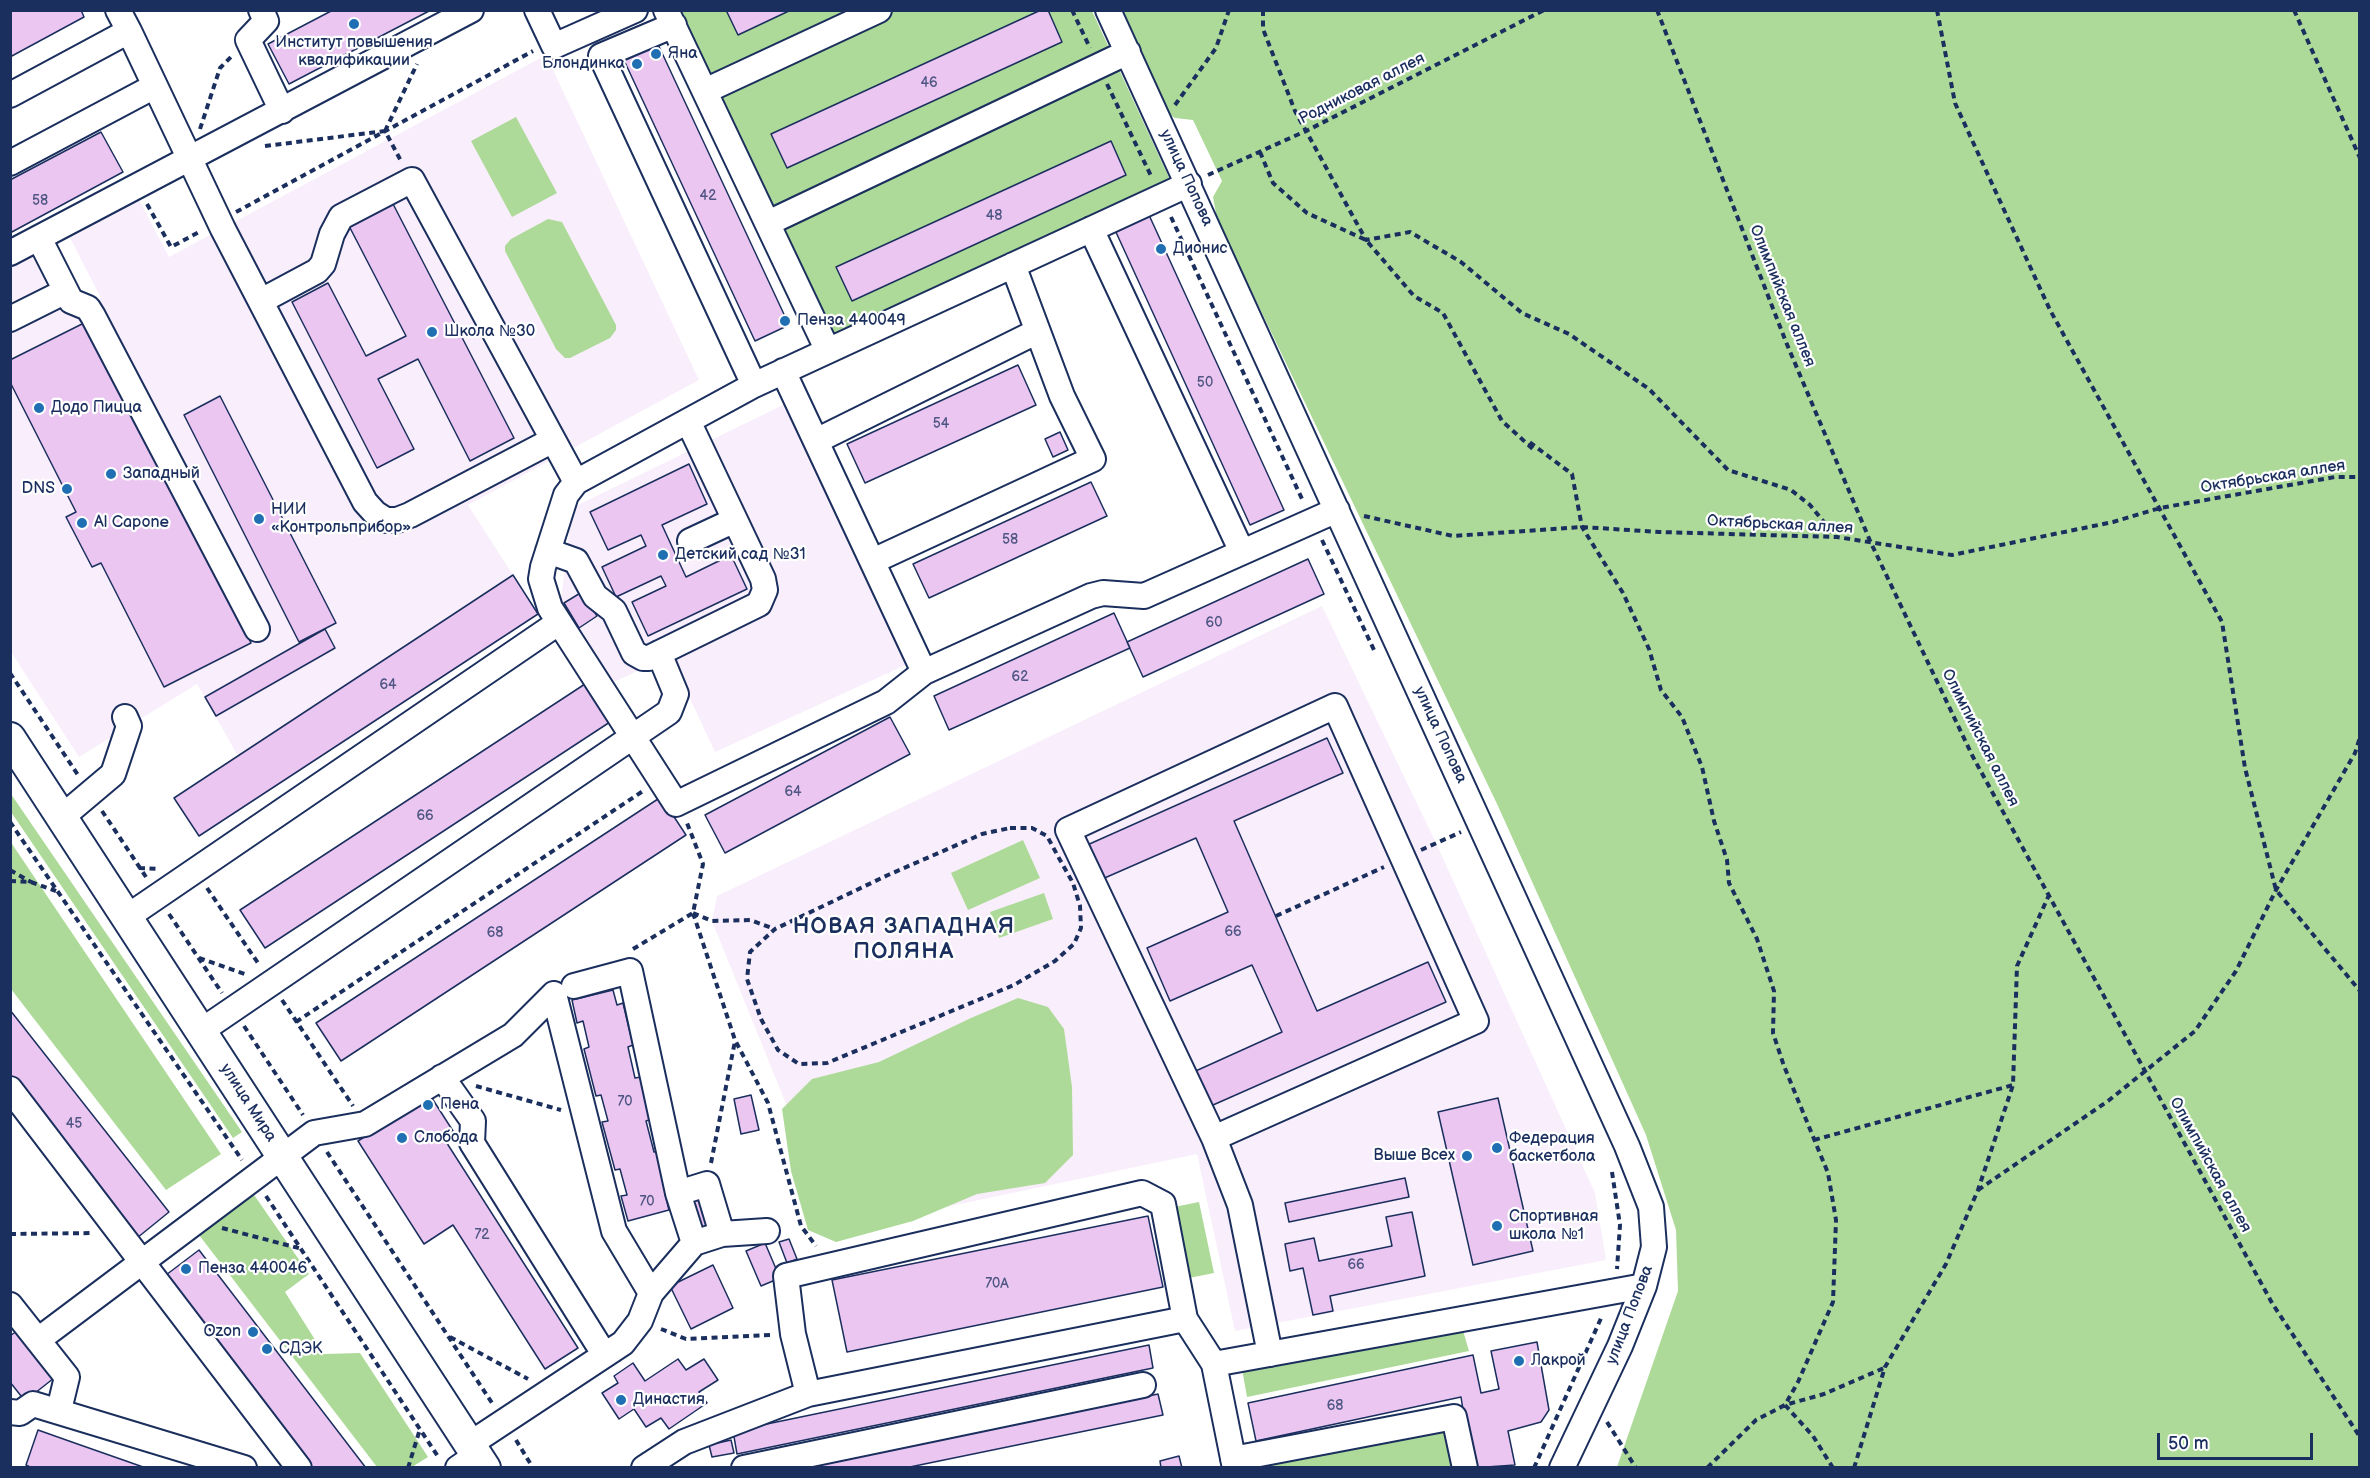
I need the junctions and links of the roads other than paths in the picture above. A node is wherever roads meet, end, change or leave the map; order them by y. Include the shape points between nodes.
1 (261, 10) edge
2 (471, 10) edge
3 (537, 10) edge
4 (635, 10) edge
5 (879, 10) edge
6 (1108, 10) edge
7 (670, 17) edge
8 (124, 21) edge
9 (1128, 52) junction
10 (155, 86) junction
11 (705, 91) junction
12 (10, 95) edge
13 (282, 111) junction
14 (190, 159) junction
15 (10, 163) edge
16 (1188, 184) junction
17 (768, 223) junction
18 (1091, 229) junction
19 (39, 238) junction
20 (10, 253) edge
21 (1013, 265) junction
22 (66, 291) junction
23 (261, 301) junction
24 (10, 319) edge
25 (1036, 332) junction
26 (828, 349) junction
27 (783, 371) junction
28 (754, 385) junction
29 (688, 421) junction
30 (553, 440) junction
31 (816, 441) junction
32 (576, 482) junction
33 (1337, 510) junction
34 (735, 520) junction
35 (690, 541) dead end
36 (548, 551) junction
37 (1242, 552) junction
38 (873, 561) junction
39 (558, 623) junction
40 (257, 629) dead end
41 (660, 653) junction
42 (924, 672) junction
43 (125, 717) dead end
44 (632, 737) junction
45 (12, 745) edge
46 (62, 817) junction
47 (127, 917) junction
48 (574, 986) dead end
49 (201, 1031) junction
50 (442, 1077) junction
51 (10, 1089) edge
52 (1214, 1138) junction
53 (282, 1155) junction
54 (678, 1193) junction
55 (766, 1231) dead end
56 (722, 1234) junction
57 (694, 1243) junction
58 (141, 1262) junction
59 (1644, 1286) junction
60 (651, 1293) junction
61 (10, 1305) edge
62 (1185, 1319) junction
63 (38, 1340) junction
64 (604, 1354) junction
65 (1270, 1354) junction
66 (1214, 1364) junction
67 (1143, 1385) dead end
68 (808, 1394) junction
69 (59, 1410) junction
70 (10, 1412) edge
71 (472, 1458) edge
72 (1234, 1463) edge
73 (244, 1467) edge
74 (299, 1467) edge
75 (644, 1467) edge
76 (744, 1467) edge
77 (1465, 1467) edge
78 (1562, 1467) edge

1 - 13 street via 266,21 248,40
2 - 13 street
3 - 4 street via 554,46
5 - 11 street
6 - 9 street, улица Попова
7 - 11 street
7 - 28 street via 601,56
8 - 10 street
8 - 12 street
9 - 16 street, улица Попова
9 - 17 street
10 - 14 street
10 - 15 street
11 - 17 street
13 - 14 street
14 - 19 street
14 - 23 street
16 - 18 street
16 - 33 street, улица Попова
17 - 26 street
18 - 21 street
18 - 37 street
19 - 20 street
19 - 22 street
21 - 25 street
21 - 26 street
22 - 24 street
22 - 40 street via 71,301 88,308 93,316
23 - 30 street via 365,502 386,520 410,515
23 - 30 street via 317,271 341,217 412,180
25 - 31 street
25 - 38 street via 1093,459
26 - 27 street
27 - 28 street
27 - 31 street
28 - 29 street
29 - 32 street
29 - 34 street
30 - 32 street
31 - 38 street
32 - 36 street via 566,495
33 - 37 street
33 - 59 street, улица Попова via 1644,1187 1655,1228
34 - 35 street
34 - 41 street via 763,579 764,597 752,609
36 - 39 street via 542,579
36 - 41 street via 572,558 581,567 594,596 614,611 638,657
37 - 42 street via 1144,596 1091,596
38 - 42 street
39 - 44 street
39 - 47 street
41 - 44 street via 673,683 675,704
42 - 44 street via 886,702 676,804
43 - 46 street via 129,726 113,774
44 - 49 street
45 - 46 main road, улица Мира
46 - 47 main road, улица Мира
47 - 49 main road, улица Мира
48 - 54 street via 630,970
49 - 53 main road, улица Мира
50 - 53 street via 365,1124 314,1133
50 - 60 street via 513,1035 554,994 614,1231
50 - 64 street via 473,1121 472,1143
51 - 58 street
52 - 52 street via 1476,1021 1335,706 1068,830
52 - 65 street via 1240,1205
53 - 58 street
53 - 71 main road, улица Мира
54 - 56 street via 707,1184
54 - 57 street
55 - 56 street
56 - 57 street
57 - 60 street
58 - 63 street
58 - 74 street
59 - 65 street
59 - 78 street, улица Попова
60 - 64 street via 640,1321 623,1343
61 - 63 street
62 - 66 street
62 - 68 street
62 - 68 street via 1163,1204 1142,1192 786,1276 793,1334
63 - 69 street via 67,1377
64 - 71 street via 504,1421
65 - 66 street
66 - 72 street
67 - 76 street
68 - 75 street via 684,1442
69 - 70 street via 33,1404 20,1413
69 - 73 street
72 - 77 street via 1454,1417

